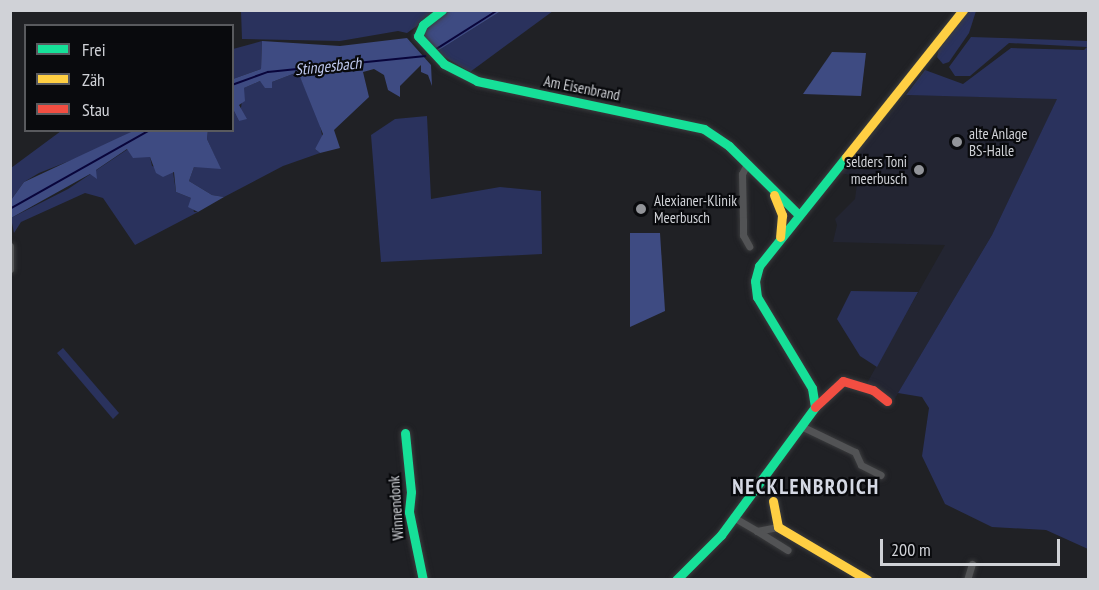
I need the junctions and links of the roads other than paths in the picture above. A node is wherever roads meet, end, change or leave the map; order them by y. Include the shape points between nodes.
1 (442, 10) edge
2 (963, 10) edge
3 (747, 165) junction
4 (770, 188) junction
5 (798, 214) junction
6 (780, 237) junction
7 (10, 246) edge
8 (749, 246) dead end
9 (10, 269) edge
10 (887, 401) dead end
11 (815, 407) junction
12 (803, 427) junction
13 (405, 433) dead end
14 (881, 475) dead end
15 (773, 501) dead end
16 (733, 517) junction
17 (778, 527) junction
18 (757, 531) junction
19 (787, 550) dead end
20 (972, 564) dead end
21 (423, 579) edge
22 (676, 579) edge
23 (868, 579) edge
24 (966, 579) edge

1 - 3 street, Am Eisenbrand via 418,33 436,58 472,79 698,127 720,139
2 - 5 street
3 - 4 street, Am Eisenbrand
3 - 8 street via 742,174 742,208 743,236
4 - 5 street, Am Eisenbrand
4 - 6 street via 781,210
5 - 6 street
6 - 11 street via 759,266 756,292 812,388
7 - 9 street
10 - 11 street via 873,390 843,381
11 - 12 street
12 - 14 street via 855,452 861,465
12 - 16 street
13 - 21 street, Winnendonk via 411,492 409,512
15 - 17 street
16 - 18 street
16 - 22 street via 710,548
17 - 18 street
17 - 23 street
18 - 19 street
20 - 24 street

